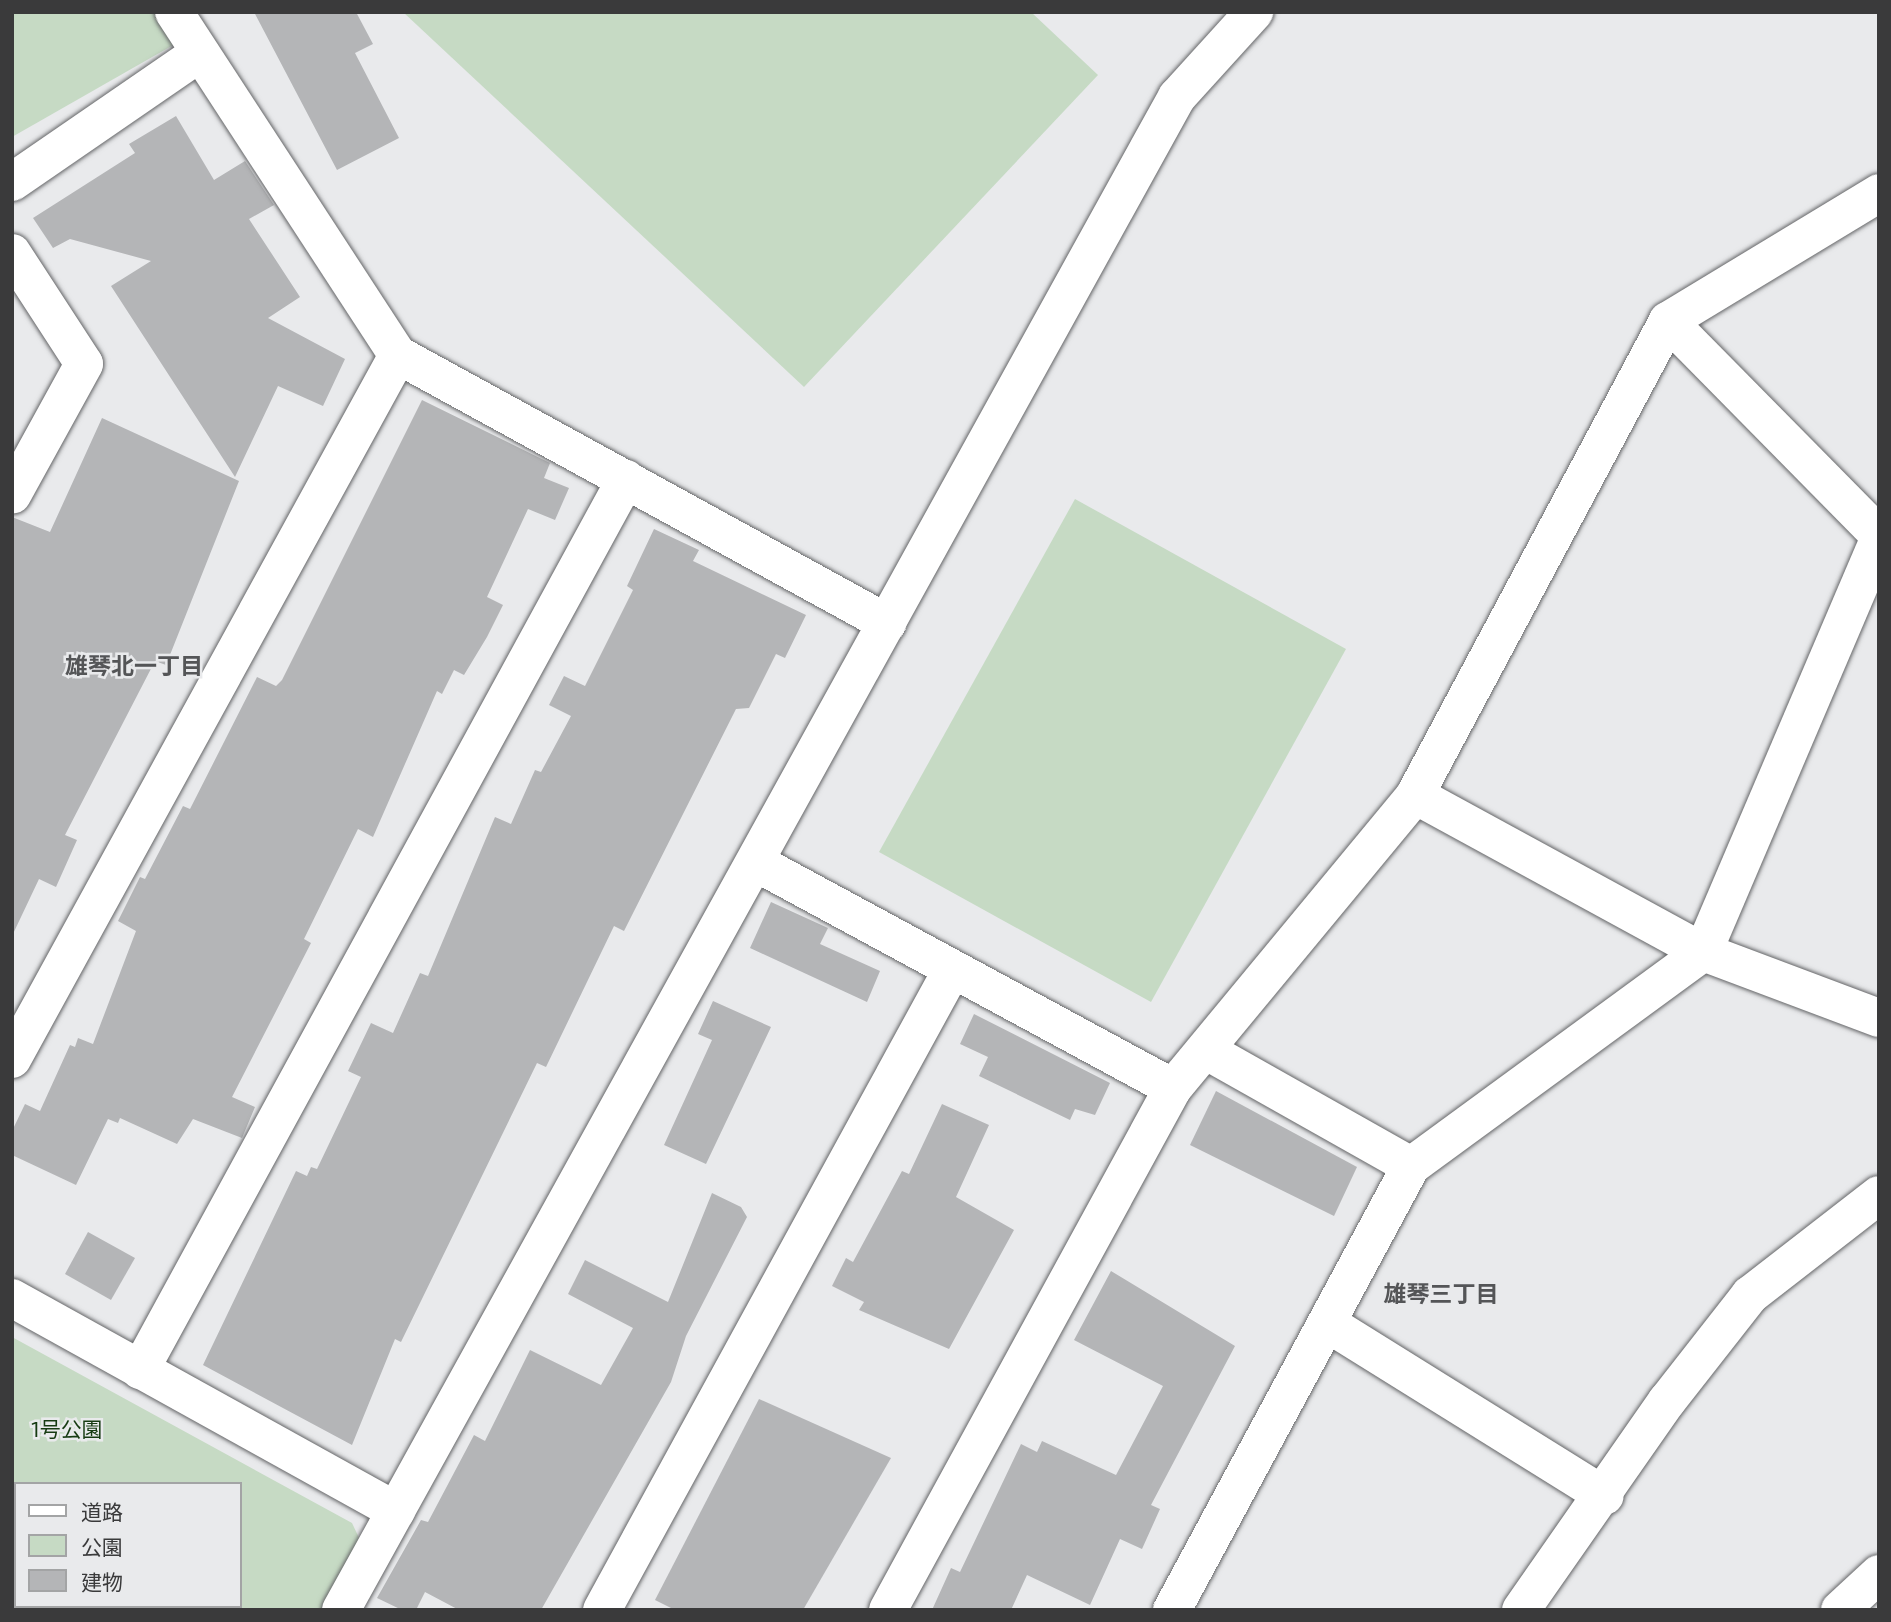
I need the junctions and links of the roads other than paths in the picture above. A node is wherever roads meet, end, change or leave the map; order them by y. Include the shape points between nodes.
1 (174, 12) edge
2 (1254, 12) edge
3 (200, 53) junction
4 (12, 182) edge
5 (1879, 193) edge
6 (12, 253) edge
7 (1668, 321) junction
8 (398, 355) junction
9 (626, 479) junction
10 (12, 495) edge
11 (1879, 537) edge
12 (887, 623) junction
13 (1415, 796) junction
14 (755, 862) junction
15 (1703, 952) junction
16 (952, 970) junction
17 (1879, 1018) edge
18 (1207, 1051) junction
19 (12, 1059) edge
20 (1173, 1088) junction
21 (1411, 1166) junction
22 (1879, 1195) edge
23 (12, 1298) edge
24 (1327, 1323) junction
25 (141, 1370) junction
26 (1605, 1496) junction
27 (396, 1511) junction
28 (1879, 1574) edge
29 (341, 1610) edge
30 (601, 1610) edge
31 (888, 1610) edge
32 (1172, 1610) edge
33 (1521, 1610) edge
34 (1840, 1610) edge

1 - 3 street
2 - 12 street via 1177,97
3 - 4 street
3 - 8 street
5 - 7 street
6 - 10 street via 84,365
7 - 11 street
7 - 13 street
8 - 9 street
8 - 19 street
9 - 12 street
9 - 25 street
11 - 15 street
12 - 14 street
13 - 15 street
13 - 18 street
14 - 16 street
14 - 27 street
15 - 17 street
15 - 21 street
16 - 20 street
16 - 30 street
18 - 20 street
18 - 21 street
20 - 31 street
21 - 24 street
22 - 26 street via 1750,1295 1667,1401
23 - 25 street
24 - 26 street
24 - 32 street
25 - 27 street
26 - 33 street
27 - 29 street
28 - 34 street

